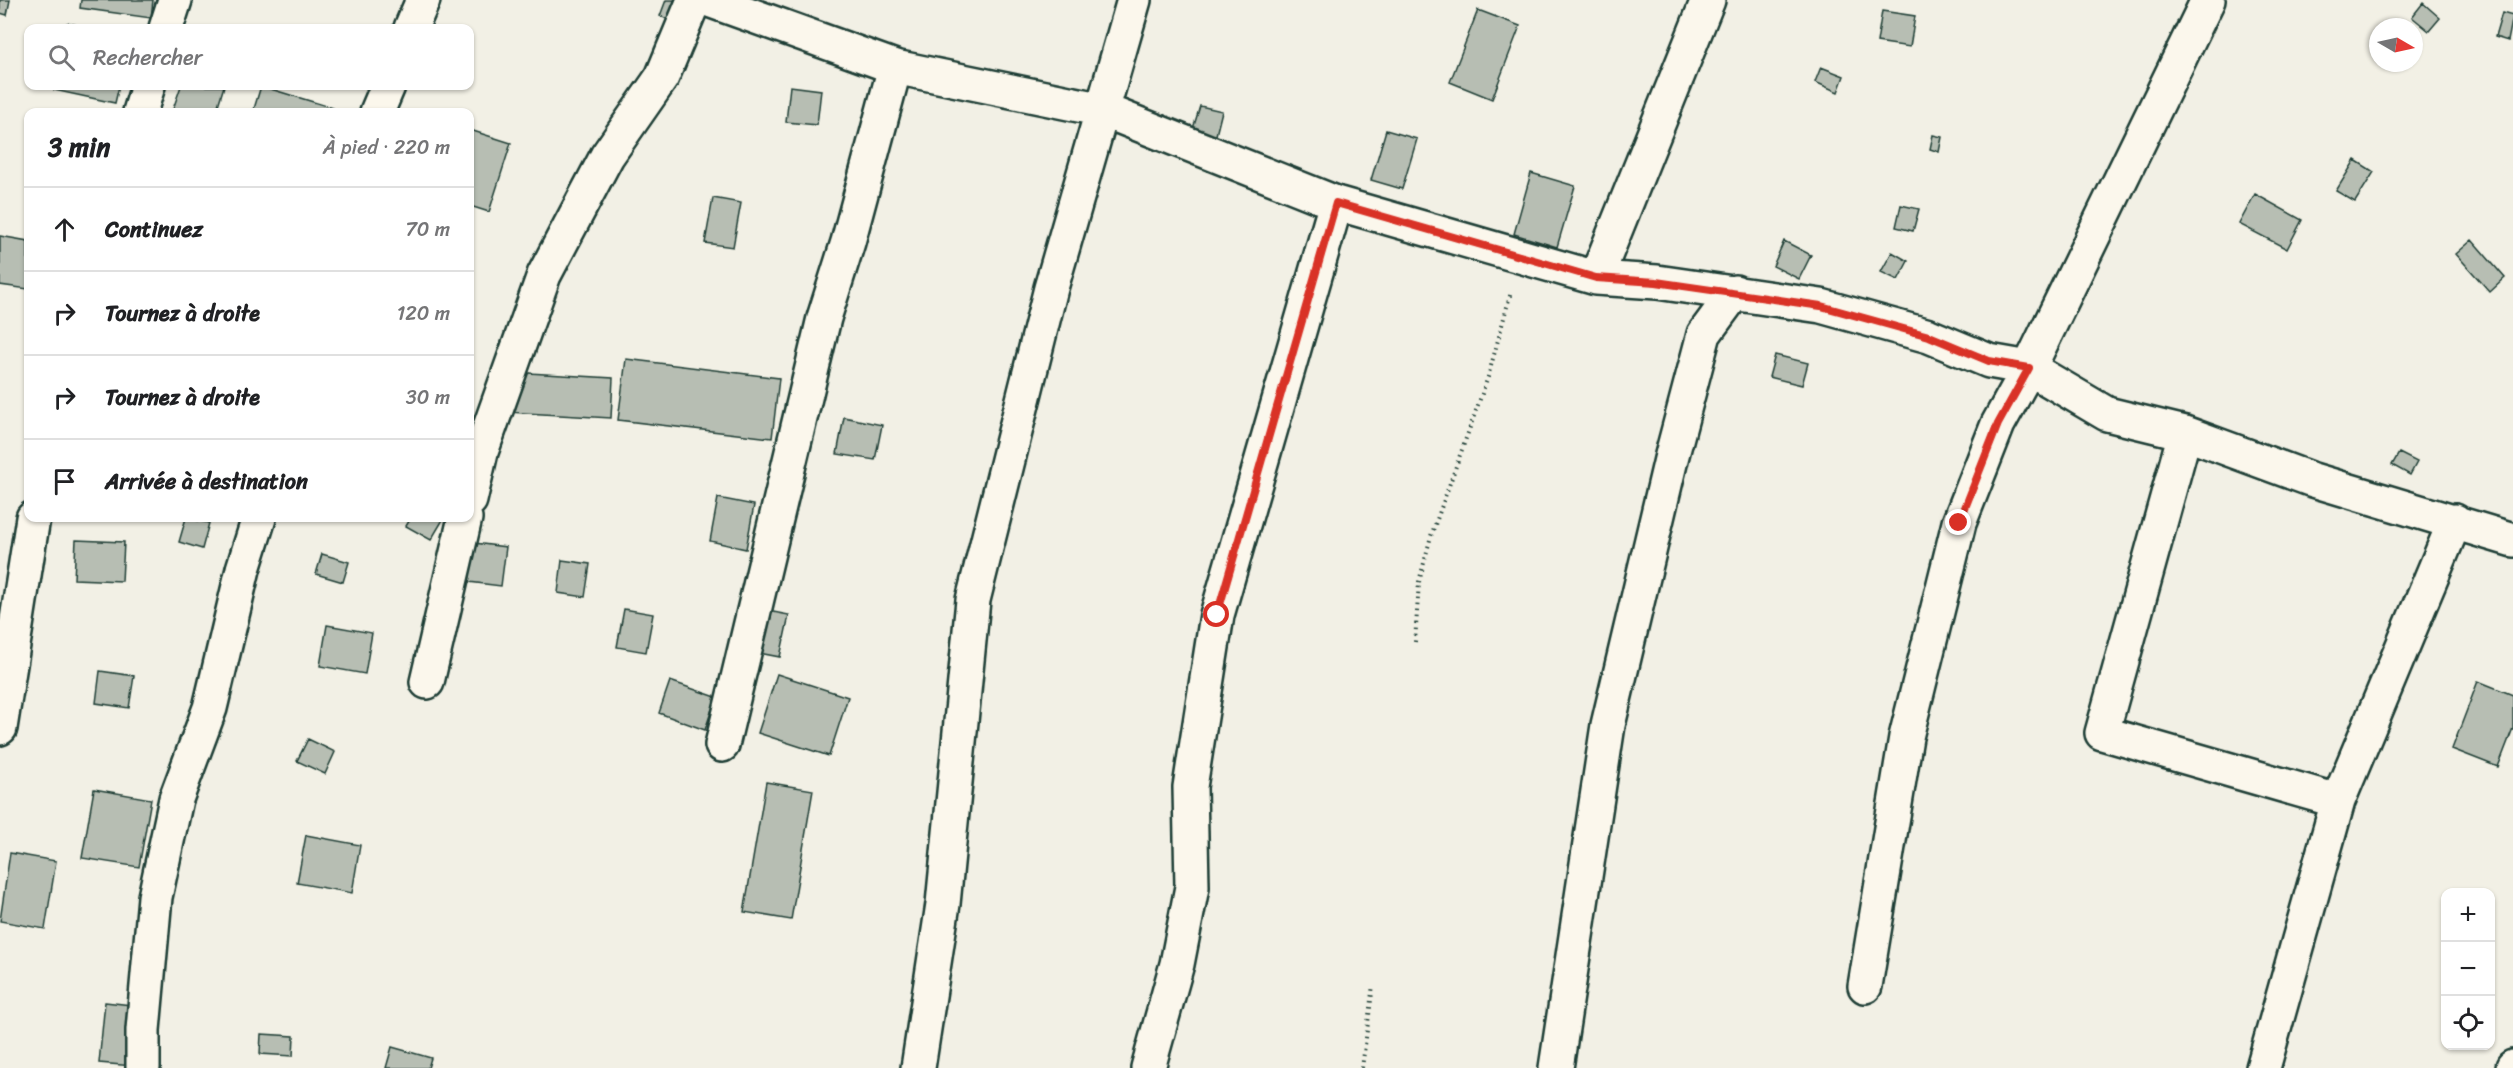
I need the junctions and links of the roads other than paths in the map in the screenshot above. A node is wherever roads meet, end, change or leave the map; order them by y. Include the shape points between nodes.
1 (175, 0) edge
2 (423, 0) edge
3 (694, 0) edge
4 (709, 0) edge
5 (1134, 0) edge
6 (1708, 0) edge
7 (2208, 0) edge
8 (167, 24) edge
9 (413, 24) edge
10 (895, 67) junction
11 (147, 90) edge
12 (386, 90) edge
13 (141, 108) edge
14 (379, 108) edge
15 (1103, 110) junction
16 (1336, 203) junction
17 (1596, 278) junction
18 (1735, 292) junction
19 (2029, 368) junction
20 (2185, 433) junction
21 (474, 483) edge
22 (2455, 521) junction
23 (32, 522) edge
24 (258, 522) edge
25 (464, 522) edge
26 (2513, 540) edge
27 (427, 682) dead end
28 (0, 728) edge
29 (722, 745) dead end
30 (2338, 801) junction
31 (1865, 986) dead end
32 (143, 1068) edge
33 (918, 1068) edge
34 (1148, 1068) edge
35 (1556, 1068) edge
36 (2263, 1068) edge

1 - 8 street
2 - 9 street
3 - 21 street via 662,77 608,156 544,275 481,452
4 - 10 street
5 - 15 street
6 - 17 street
7 - 19 street
10 - 15 street
10 - 29 street via 824,318
11 - 13 street
12 - 14 street
15 - 16 street
15 - 33 street via 1051,288 973,600 943,904
16 - 17 street
16 - 34 street via 1217,615 1190,787 1192,887 1178,964
17 - 18 street
18 - 19 street via 1821,306 1929,336 1989,361
18 - 35 street via 1704,334 1608,725
19 - 20 street via 2107,414
19 - 31 street via 1998,424 1959,523 1906,737
20 - 22 street via 2310,479
20 - 30 street via 2102,733
22 - 26 street
22 - 30 street
23 - 28 street
24 - 32 street via 210,708 177,799 155,897
25 - 27 street
30 - 36 street

